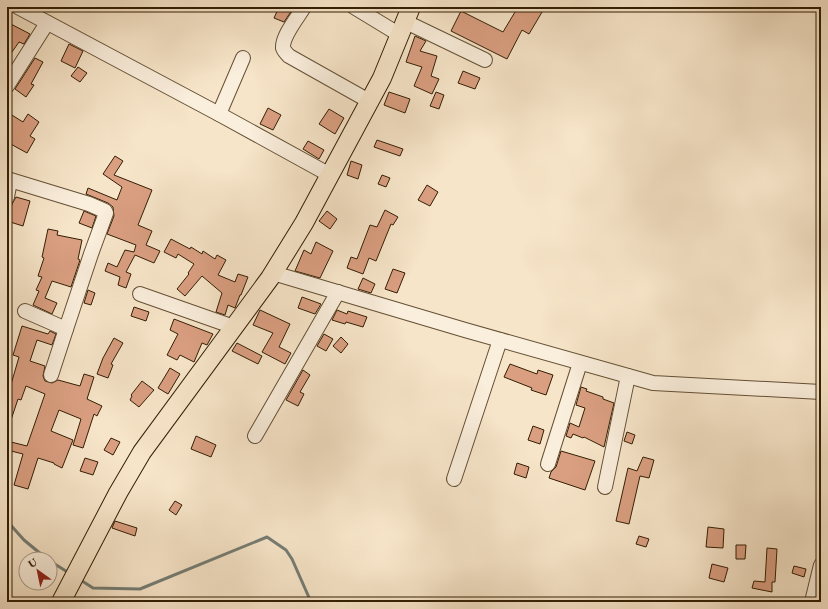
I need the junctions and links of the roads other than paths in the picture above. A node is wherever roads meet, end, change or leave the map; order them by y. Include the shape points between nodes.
1 (18, 7) edge
2 (304, 7) edge
3 (354, 7) edge
4 (405, 21) edge
5 (47, 23) junction
6 (243, 58) dead end
7 (485, 60) dead end
8 (9, 78) edge
9 (369, 101) junction
10 (219, 114) junction
11 (330, 175) junction
12 (9, 180) edge
13 (7, 197) edge
14 (273, 272) junction
15 (338, 292) junction
16 (140, 294) dead end
17 (25, 311) dead end
18 (234, 328) junction
19 (66, 329) junction
20 (500, 340) junction
21 (580, 362) junction
22 (51, 374) dead end
23 (628, 376) junction
24 (821, 392) edge
25 (255, 436) dead end
26 (548, 464) dead end
27 (454, 479) dead end
28 (605, 487) dead end
29 (821, 565) edge
30 (60, 602) edge
31 (812, 602) edge

1 - 5 street
2 - 9 street via 286,37 283,48 285,53
3 - 4 street
4 - 7 street
4 - 9 main road via 382,78
5 - 8 street
5 - 10 street
6 - 10 street
9 - 11 main road
10 - 11 street
11 - 14 main road
12 - 13 street
12 - 19 street via 89,204 106,212
14 - 15 street
14 - 18 main road
15 - 20 street
15 - 25 street
16 - 18 street
17 - 19 street
18 - 30 main road via 142,452
19 - 22 street
20 - 21 street
20 - 27 street
21 - 23 street
21 - 26 street
23 - 24 street via 653,383
23 - 28 street
29 - 31 street

